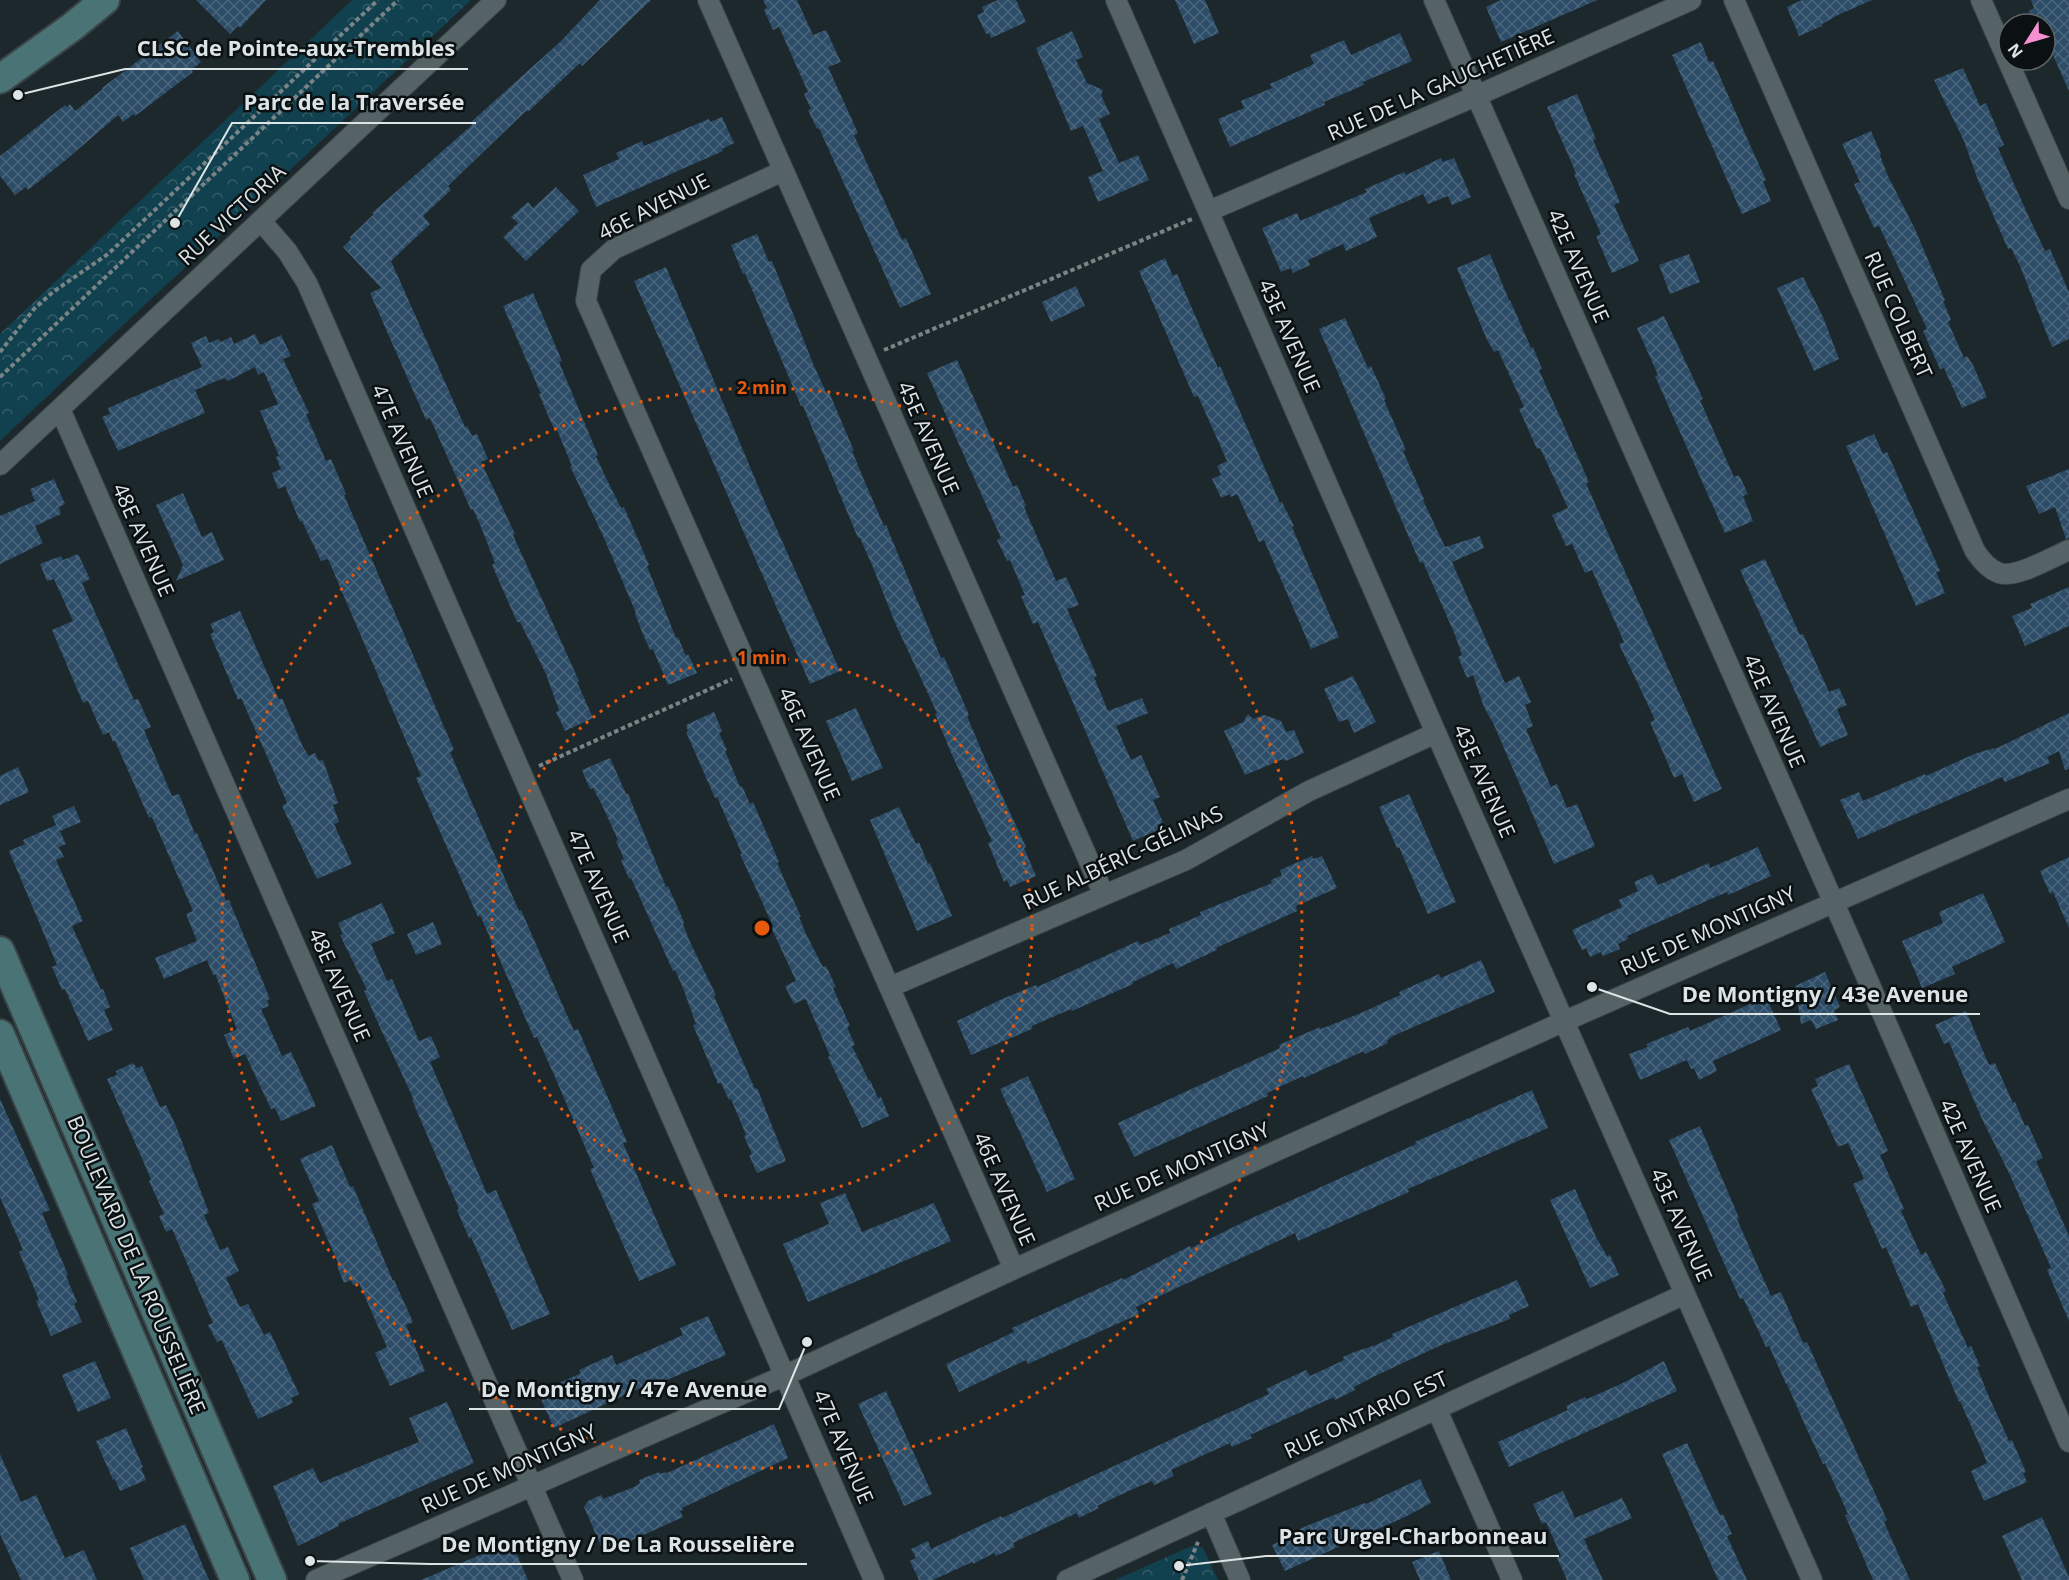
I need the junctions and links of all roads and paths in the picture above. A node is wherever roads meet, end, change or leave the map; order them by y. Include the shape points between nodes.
1 (105, 0) edge
2 (378, 0) edge
3 (398, 0) edge
4 (496, 0) edge
5 (708, 0) edge
6 (1116, 0) edge
7 (1434, 0) edge
8 (1691, 0) edge
9 (1734, 0) edge
10 (1981, 0) edge
11 (0, 79) edge
12 (1476, 96) junction
13 (783, 171) junction
14 (2069, 199) edge
15 (1209, 211) junction
16 (261, 221) junction
17 (0, 352) edge
18 (867, 358) junction
19 (0, 377) edge
20 (60, 409) junction
21 (0, 465) edge
22 (2069, 550) edge
23 (750, 671) junction
24 (1436, 733) junction
25 (522, 774) junction
26 (2069, 799) edge
27 (1104, 895) junction
28 (1833, 903) junction
29 (0, 951) edge
30 (890, 987) junction
31 (1565, 1021) junction
32 (0, 1034) edge
33 (1014, 1269) junction
34 (1686, 1294) junction
35 (786, 1375) junction
36 (1437, 1410) junction
37 (2069, 1442) edge
38 (532, 1485) junction
39 (1211, 1513) junction
40 (235, 1580) edge
41 (272, 1580) edge
42 (316, 1580) edge
43 (573, 1580) edge
44 (874, 1580) edge
45 (1067, 1580) edge
46 (1182, 1580) edge
47 (1240, 1580) edge
48 (1512, 1580) edge
49 (1812, 1580) edge

1 - 11 street
2 - 17 path via 108,254 34,309
3 - 19 path
4 - 16 street, RUE VICTORIA
5 - 13 street, 45E AVENUE
6 - 15 street, 43E AVENUE
7 - 12 street, 42E AVENUE
8 - 12 street, RUE DE LA GAUCHETIÈRE
9 - 22 street, RUE COLBERT via 1975,551 1985,565 2000,574 2017,573
10 - 14 street
12 - 15 street, RUE DE LA GAUCHETIÈRE
12 - 28 street, 42E AVENUE
13 - 18 street, 45E AVENUE
13 - 23 street, 46E AVENUE via 614,249 591,270 586,301
15 - 18 path
15 - 24 street, 43E AVENUE
16 - 20 street, RUE VICTORIA
16 - 25 street, 47E AVENUE via 287,251 307,283
18 - 27 street, 45E AVENUE
20 - 21 street, RUE VICTORIA
20 - 38 street, 48E AVENUE
23 - 25 path
23 - 30 street, 46E AVENUE
24 - 27 street, RUE ALBÉRIC-GÉLINAS via 1309,791 1186,860
24 - 31 street, 43E AVENUE
25 - 35 street, 47E AVENUE
26 - 28 street, RUE DE MONTIGNY
27 - 30 street, RUE ALBÉRIC-GÉLINAS
28 - 31 street, RUE DE MONTIGNY
28 - 37 street, 42E AVENUE
29 - 41 street, BOULEVARD DE LA ROUSSELIÈRE
30 - 33 street, 46E AVENUE
31 - 33 street, RUE DE MONTIGNY
31 - 34 street, 43E AVENUE
32 - 40 street, BOULEVARD DE LA ROUSSELIÈRE
33 - 35 street, RUE DE MONTIGNY
34 - 36 street, RUE ONTARIO EST
34 - 49 street, 43E AVENUE
35 - 38 street, RUE DE MONTIGNY
35 - 44 street, 47E AVENUE
36 - 39 street, RUE ONTARIO EST
36 - 48 street
38 - 42 street, RUE DE MONTIGNY
38 - 43 street, 48E AVENUE
39 - 45 street, RUE ONTARIO EST
39 - 46 path
39 - 47 street

